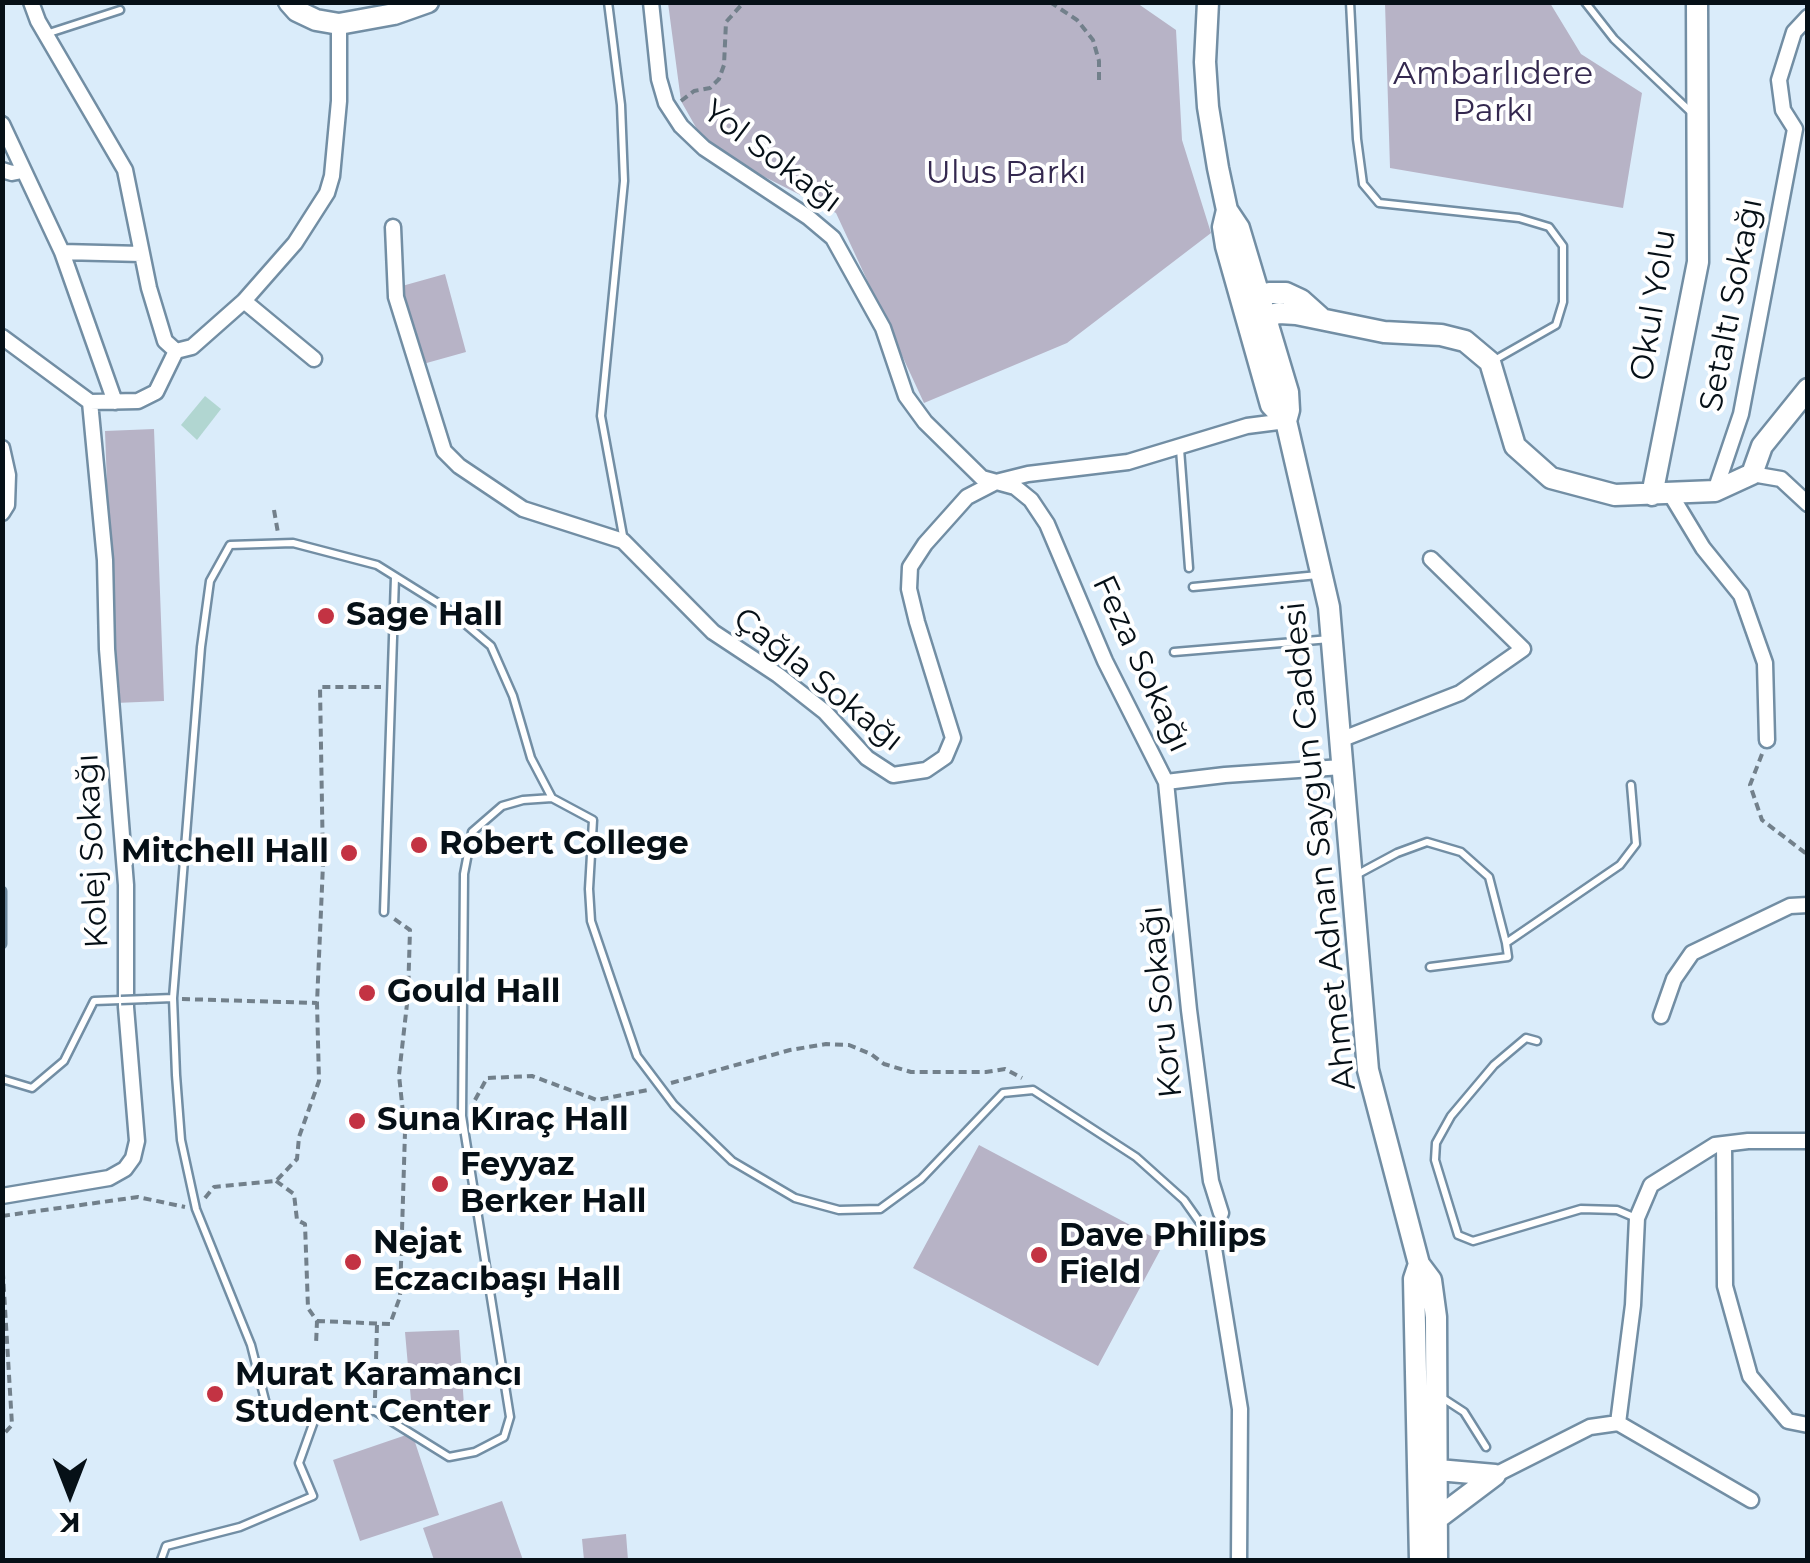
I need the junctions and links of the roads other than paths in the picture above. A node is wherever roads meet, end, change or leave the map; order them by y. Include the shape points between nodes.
1 (31, 2) edge
2 (289, 2) edge
3 (428, 2) edge
4 (608, 2) edge
5 (651, 2) edge
6 (1208, 2) edge
7 (1350, 2) edge
8 (1585, 2) edge
9 (1701, 6) edge
10 (374, 9) edge
11 (120, 10) dead end
12 (1808, 18) edge
13 (338, 24) junction
14 (46, 34) junction
15 (1698, 119) junction
16 (2, 124) edge
17 (2, 170) edge
18 (22, 171) junction
19 (1227, 210) junction
20 (394, 228) dead end
21 (62, 252) junction
22 (142, 254) junction
23 (1248, 264) junction
24 (1293, 295) junction
25 (244, 301) junction
26 (1253, 309) junction
27 (1320, 317) junction
28 (2, 338) edge
29 (176, 352) junction
30 (314, 359) dead end
31 (1490, 362) junction
32 (1808, 389) edge
33 (90, 402) junction
34 (116, 402) junction
35 (1286, 421) junction
36 (2, 448) edge
37 (1180, 449) junction
38 (1752, 474) junction
39 (996, 482) junction
40 (1714, 491) junction
41 (1662, 494) junction
42 (1808, 504) edge
43 (2, 513) edge
44 (624, 542) junction
45 (1431, 560) dead end
46 (1189, 568) dead end
47 (1320, 575) junction
48 (395, 576) junction
49 (1193, 588) dead end
50 (1332, 639) junction
51 (1174, 652) dead end
52 (1340, 740) junction
53 (1767, 740) road end
54 (1342, 767) junction
55 (1166, 782) junction
56 (1631, 785) dead end
57 (552, 798) junction
58 (1352, 877) junction
59 (2, 891) edge
60 (1808, 905) edge
61 (384, 912) road end
62 (1506, 943) junction
63 (2, 944) edge
64 (1430, 967) dead end
65 (173, 998) junction
66 (1661, 1016) dead end
67 (1537, 1041) dead end
68 (2, 1079) edge
69 (1808, 1141) edge
70 (1724, 1144) junction
71 (2, 1196) edge
72 (1221, 1213) dead end
73 (1637, 1218) junction
74 (1213, 1242) joint
75 (1419, 1264) junction
76 (1437, 1395) junction
77 (318, 1410) junction
78 (1618, 1423) junction
79 (1808, 1425) edge
80 (1486, 1447) dead end
81 (1438, 1470) junction
82 (1495, 1475) junction
83 (1419, 1494) junction
84 (1751, 1500) dead end
85 (1438, 1518) junction
86 (161, 1560) edge
87 (1239, 1560) edge
88 (1420, 1560) edge
89 (1437, 1560) edge

1 - 14 street
2 - 13 main road via 316,20
3 - 10 main road
4 - 44 lane via 624,181 601,416
5 - 39 street, Yol Sokağı via 659,79 681,126 834,238 882,328 906,396 956,454
6 - 19 main road, Ahmet Adnan Saygun Caddesi via 1208,107
7 - 31 lane via 1363,184 1379,204 1518,218 1549,227 1563,246 1556,325
8 - 15 lane via 1614,40
9 - 15 main road, Okul Yolu
10 - 13 main road
11 - 14 lane
12 - 40 street, Setaltı Sokağı via 1794,32 1780,80 1783,110 1795,129 1741,414
13 - 25 street via 339,101 327,193 295,243
14 - 22 street via 125,170
15 - 41 main road, Okul Yolu via 1698,262
16 - 18 street
17 - 18 street
18 - 21 street
19 - 23 main road, Ahmet Adnan Saygun Caddesi
19 - 26 main road, Ahmet Adnan Saygun Caddesi via 1226,246
20 - 44 street, Çağla Sokağı via 396,297 444,451 523,509
21 - 22 street
21 - 34 street
22 - 29 street via 165,341
23 - 24 main road
23 - 26 main road, Ahmet Adnan Saygun Caddesi
24 - 26 main road
24 - 27 main road
25 - 29 street via 192,347
25 - 30 street
26 - 27 main road
26 - 35 main road, Ahmet Adnan Saygun Caddesi via 1271,405
27 - 31 main road via 1384,332 1441,334 1464,341
28 - 33 street
29 - 34 street via 156,392
31 - 41 main road via 1515,446 1551,478 1615,494
32 - 38 main road via 1762,446
33 - 34 street
33 - 71 street, Kolej Sokağı via 126,885 126,1007 137,1141 133,1158 109,1178
35 - 37 street, Çağla Sokağı via 1247,426
35 - 47 main road, Ahmet Adnan Saygun Caddesi
36 - 43 street via 8,475
37 - 39 street, Çağla Sokağı
37 - 46 lane
38 - 40 main road
38 - 42 street via 1781,480
39 - 44 street, Çağla Sokağı via 967,498 910,567 913,606 953,738 946,757 926,770 893,776 825,712 713,632
39 - 55 street, Feza Sokağı via 1015,487 1048,524 1105,661
40 - 41 main road
41 - 53 street via 1741,595 1764,663
45 - 52 street via 1523,650 1460,693
47 - 49 lane
47 - 50 main road, Ahmet Adnan Saygun Caddesi
48 - 57 lane via 491,646
48 - 61 lane
48 - 65 lane via 377,565 280,543 230,545 210,581
50 - 51 lane
50 - 52 main road, Ahmet Adnan Saygun Caddesi
52 - 54 main road, Ahmet Adnan Saygun Caddesi
54 - 55 street, Feza Sokağı
54 - 58 main road, Ahmet Adnan Saygun Caddesi
55 - 72 street, Koru Sokağı via 1208,1162
56 - 62 lane via 1636,844 1620,865
57 - 74 lane via 593,820 591,921 637,1056 732,1161 795,1198 839,1210 880,1209 921,1179 1003,1093 1033,1090 1136,1157 1184,1200
57 - 77 lane via 502,806 472,832 464,874 462,1112 510,1418 504,1437 449,1457 374,1411
58 - 62 lane via 1427,842 1461,852 1489,877
58 - 75 main road, Ahmet Adnan Saygun Caddesi via 1368,1070
59 - 63 lane
60 - 66 street via 1790,906 1692,953
62 - 64 lane via 1508,957
65 - 68 lane, bridge via 94,1000 64,1061 32,1088
65 - 77 lane via 181,1140 196,1209 239,1311 267,1408
67 - 73 lane via 1526,1038 1494,1064 1436,1143 1434,1160 1458,1235 1473,1241 1580,1210 1617,1210
69 - 70 street
70 - 73 street via 1652,1185
70 - 79 street via 1726,1286 1750,1376 1788,1420
73 - 78 street
74 - 87 street via 1240,1409
75 - 76 main road, Ahmet Adnan Saygun Caddesi via 1431,1280
75 - 83 main road, Ahmet Adnan Saygun Caddesi
76 - 80 lane via 1464,1412
76 - 81 main road, Ahmet Adnan Saygun Caddesi
77 - 86 lane via 299,1463 313,1496 166,1546
78 - 82 street via 1590,1427
78 - 84 street
81 - 82 main road
81 - 83 main road
81 - 85 main road, Ahmet Adnan Saygun Caddesi
82 - 85 main road
83 - 85 main road
83 - 88 main road, Ahmet Adnan Saygun Caddesi
85 - 89 main road, Ahmet Adnan Saygun Caddesi

